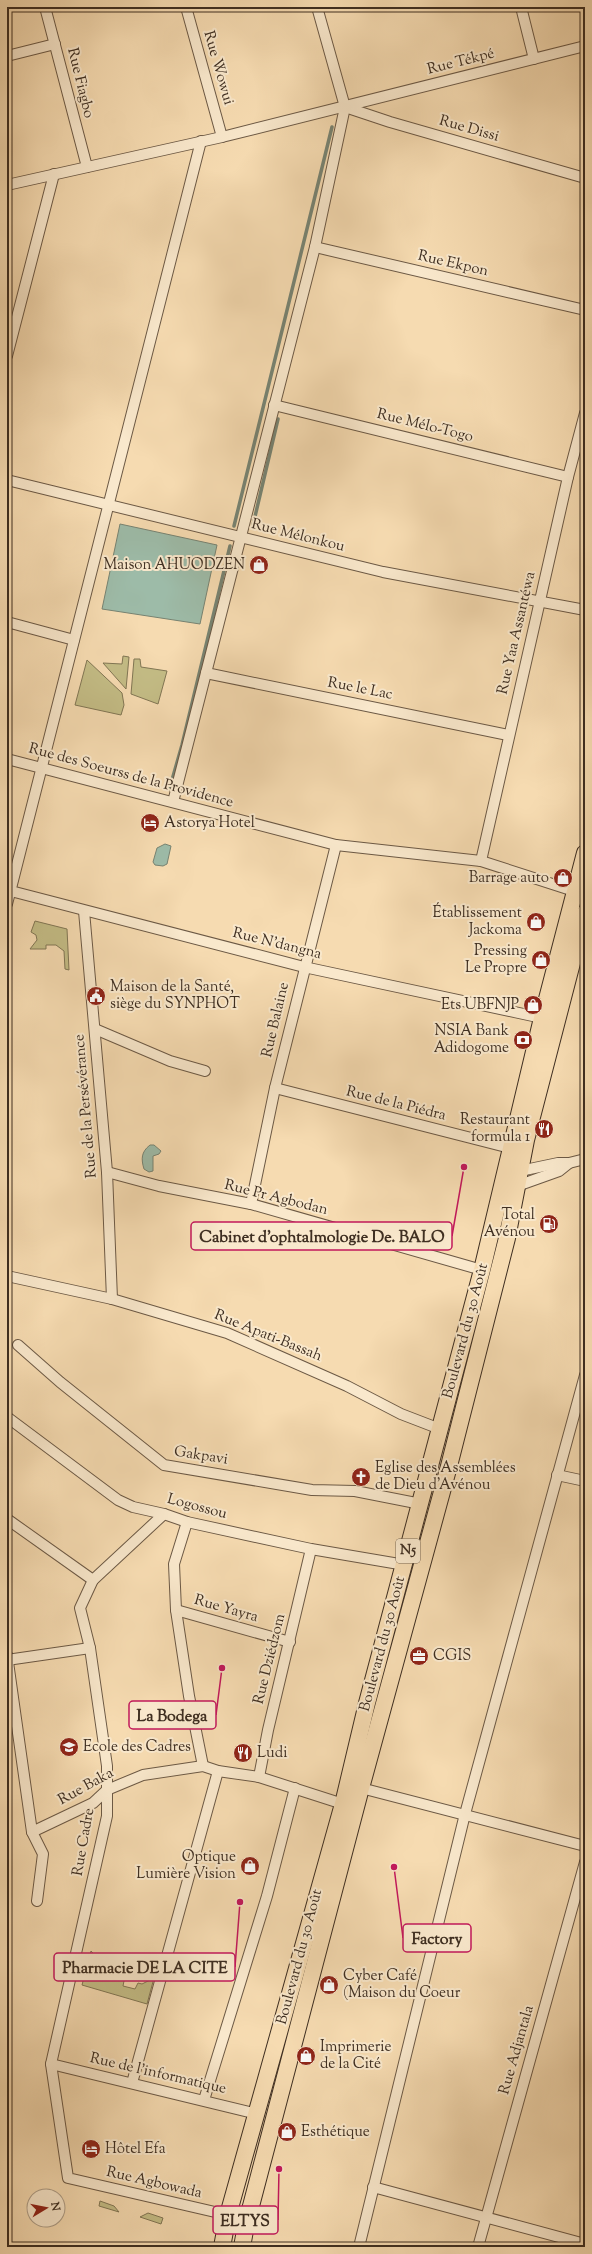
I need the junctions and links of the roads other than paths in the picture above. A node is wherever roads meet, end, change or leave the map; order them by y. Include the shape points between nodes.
1 (45, 7) edge
2 (186, 7) edge
3 (317, 7) edge
4 (521, 7) edge
5 (55, 44) junction
6 (585, 46) edge
7 (7, 56) edge
8 (534, 59) junction
9 (344, 107) junction
10 (222, 137) junction
11 (201, 141) junction
12 (86, 167) junction
13 (54, 174) junction
14 (585, 178) edge
15 (7, 185) edge
16 (315, 247) junction
17 (585, 310) edge
18 (7, 356) edge
19 (274, 405) junction
20 (585, 412) edge
21 (568, 477) junction
22 (7, 480) edge
23 (109, 505) junction
24 (240, 538) junction
25 (540, 601) junction
26 (585, 610) edge
27 (7, 622) edge
28 (74, 640) junction
29 (206, 674) junction
30 (508, 735) junction
31 (7, 759) edge
32 (41, 768) junction
33 (173, 802) junction
34 (336, 845) junction
35 (585, 853) edge
36 (481, 861) junction
37 (8, 891) edge
38 (574, 891) junction
39 (7, 904) edge
40 (84, 911) junction
41 (585, 914) edge
42 (580, 951) edge
43 (304, 967) junction
44 (542, 1018) junction
45 (96, 1029) junction
46 (205, 1071) dead end
47 (275, 1088) junction
48 (510, 1148) junction
49 (585, 1159) edge
50 (569, 1163) junction
51 (107, 1172) junction
52 (511, 1178) junction
53 (252, 1204) junction
54 (482, 1270) junction
55 (7, 1276) edge
56 (112, 1300) junction
57 (18, 1344) dead end
58 (585, 1375) edge
59 (7, 1417) edge
60 (440, 1429) junction
61 (556, 1475) junction
62 (585, 1481) edge
63 (421, 1504) junction
64 (164, 1514) junction
65 (7, 1519) edge
66 (187, 1522) junction
67 (311, 1549) junction
68 (405, 1564) junction
69 (93, 1580) junction
70 (176, 1610) junction
71 (290, 1642) junction
72 (90, 1648) junction
73 (7, 1658) edge
74 (203, 1766) junction
75 (218, 1771) junction
76 (259, 1777) junction
77 (354, 1786) junction
78 (296, 1788) junction
79 (107, 1790) junction
80 (349, 1806) junction
81 (465, 1814) junction
82 (32, 1832) junction
83 (585, 1846) edge
84 (585, 1862) edge
85 (37, 1902) dead end
86 (51, 2064) junction
87 (132, 2083) junction
88 (204, 2100) junction
89 (258, 2114) junction
90 (373, 2187) junction
91 (228, 2216) junction
92 (485, 2218) junction
93 (585, 2244) edge
94 (222, 2247) edge
95 (242, 2247) edge
96 (359, 2247) edge
97 (478, 2247) edge

1 - 5 street, Rue Fiagbo
2 - 10 street, Rue Wowui
3 - 9 street
4 - 8 street
5 - 7 street
5 - 12 street, Rue Fiagbo
6 - 8 street, Rue Tékpé
8 - 9 street, Rue Tékpé
9 - 10 street, Rue Tékpé
9 - 14 street, Rue Dissi
9 - 16 street
10 - 11 street, Rue Tékpé
11 - 12 street, Rue Tékpé
11 - 23 street
12 - 13 street, Rue Tékpé
13 - 15 street, Rue Tékpé
13 - 18 street
16 - 17 street, Rue Ekpon
16 - 19 street
19 - 21 street, Rue Mélo-Togo
19 - 24 street
20 - 21 street, Rue Yaa Assantéwa
21 - 25 street, Rue Yaa Assantéwa
22 - 23 street, Rue Mélonkou
23 - 24 street, Rue Mélonkou
23 - 28 street
24 - 25 street, Rue Mélonkou via 383,572
24 - 29 street
25 - 26 street, Rue Mélonkou
25 - 30 street, Rue Yaa Assantéwa
27 - 28 street
28 - 32 street
29 - 30 street, Rue le Lac
29 - 33 street
30 - 36 street, Rue Yaa Assantéwa
31 - 32 street, Rue des Soeurss de la Providence
32 - 33 street, Rue des Soeurss de la Providence
32 - 37 street
33 - 34 street, Rue des Soeurss de la Providence
34 - 36 street, Rue des Soeurss de la Providence
34 - 43 street, Rue Balaine
35 - 38 highway, Boulevard du 30 Août / N5
36 - 38 street, Rue des Soeurss de la Providence
37 - 39 street
37 - 40 street, Rue N'dangna
38 - 44 highway, Boulevard du 30 Août / N5
40 - 43 street, Rue N'dangna
40 - 45 street, Rue de la Persévérance
41 - 42 highway, Boulevard du 30 Août / N5
42 - 52 highway, Boulevard du 30 Août / N5 via 526,1140
43 - 44 street, Rue N'dangna
43 - 47 street, Rue Balaine
44 - 48 highway, Boulevard du 30 Août / N5
45 - 46 street via 170,1061
45 - 51 street, Rue de la Persévérance
47 - 48 street, Rue de la Piédra
47 - 53 street, Rue Balaine
48 - 52 highway, Boulevard du 30 Août / N5
49 - 50 street
50 - 52 street via 558,1163
50 - 52 street via 560,1172
51 - 53 street, Rue Pr Agbodan via 159,1186
51 - 56 street, Rue de la Persévérance
52 - 54 highway, Boulevard du 30 Août / N5
52 - 77 highway, Boulevard du 30 Août / N5 via 507,1238 449,1466
53 - 54 street, Rue Pr Agbodan
54 - 60 highway, Boulevard du 30 Août / N5
55 - 56 street, Rue Apati-Bassah
56 - 60 street, Rue Apati-Bassah via 227,1333 347,1386 401,1414
57 - 63 street, Gakpavi via 60,1382 164,1465 312,1490 355,1491
58 - 61 street
59 - 64 street, Logossou via 118,1500 133,1507
60 - 63 highway, Boulevard du 30 Août / N5
61 - 62 street
61 - 81 street
63 - 68 highway, Boulevard du 30 Août / N5
64 - 66 street, Logossou
64 - 69 street, Rue Cadre
65 - 69 street
66 - 67 street, Logossou
66 - 70 street via 174,1564
67 - 68 street, Logossou
67 - 71 street, Rue Dziédzom
68 - 77 highway, Boulevard du 30 Août / N5
69 - 72 street, Rue Cadre via 80,1608
70 - 71 street, Rue Yayra
70 - 74 street
71 - 76 street, Rue Dziédzom
72 - 73 street
72 - 79 street, Rue Cadre via 107,1766
73 - 82 street
74 - 75 street, Rue Baka
74 - 79 street, Rue Baka via 143,1775
75 - 76 street, Rue Baka
75 - 87 street
76 - 78 street, Rue Baka
77 - 80 highway, Boulevard du 30 Août / N5
77 - 81 street
78 - 80 street, Rue Baka
78 - 88 street via 267,1896
79 - 82 street, Rue Baka via 93,1803
79 - 86 street, Rue Cadre via 107,1816
80 - 89 highway, Boulevard du 30 Août / N5
80 - 95 highway, Boulevard du 30 Août / N5 via 289,2067
81 - 83 street
81 - 90 street
82 - 85 street via 42,1854
84 - 92 street, Rue Adjantala
86 - 87 street, Rue de l'informatique
86 - 91 street, Rue Agbowada via 68,2178
87 - 88 street, Rue de l'informatique
88 - 89 street, Rue de l'informatique
89 - 91 highway, Boulevard du 30 Août / N5
90 - 92 street
90 - 96 street
91 - 94 highway, Boulevard du 30 Août / N5
92 - 93 street
92 - 97 street, Rue Adjantala

